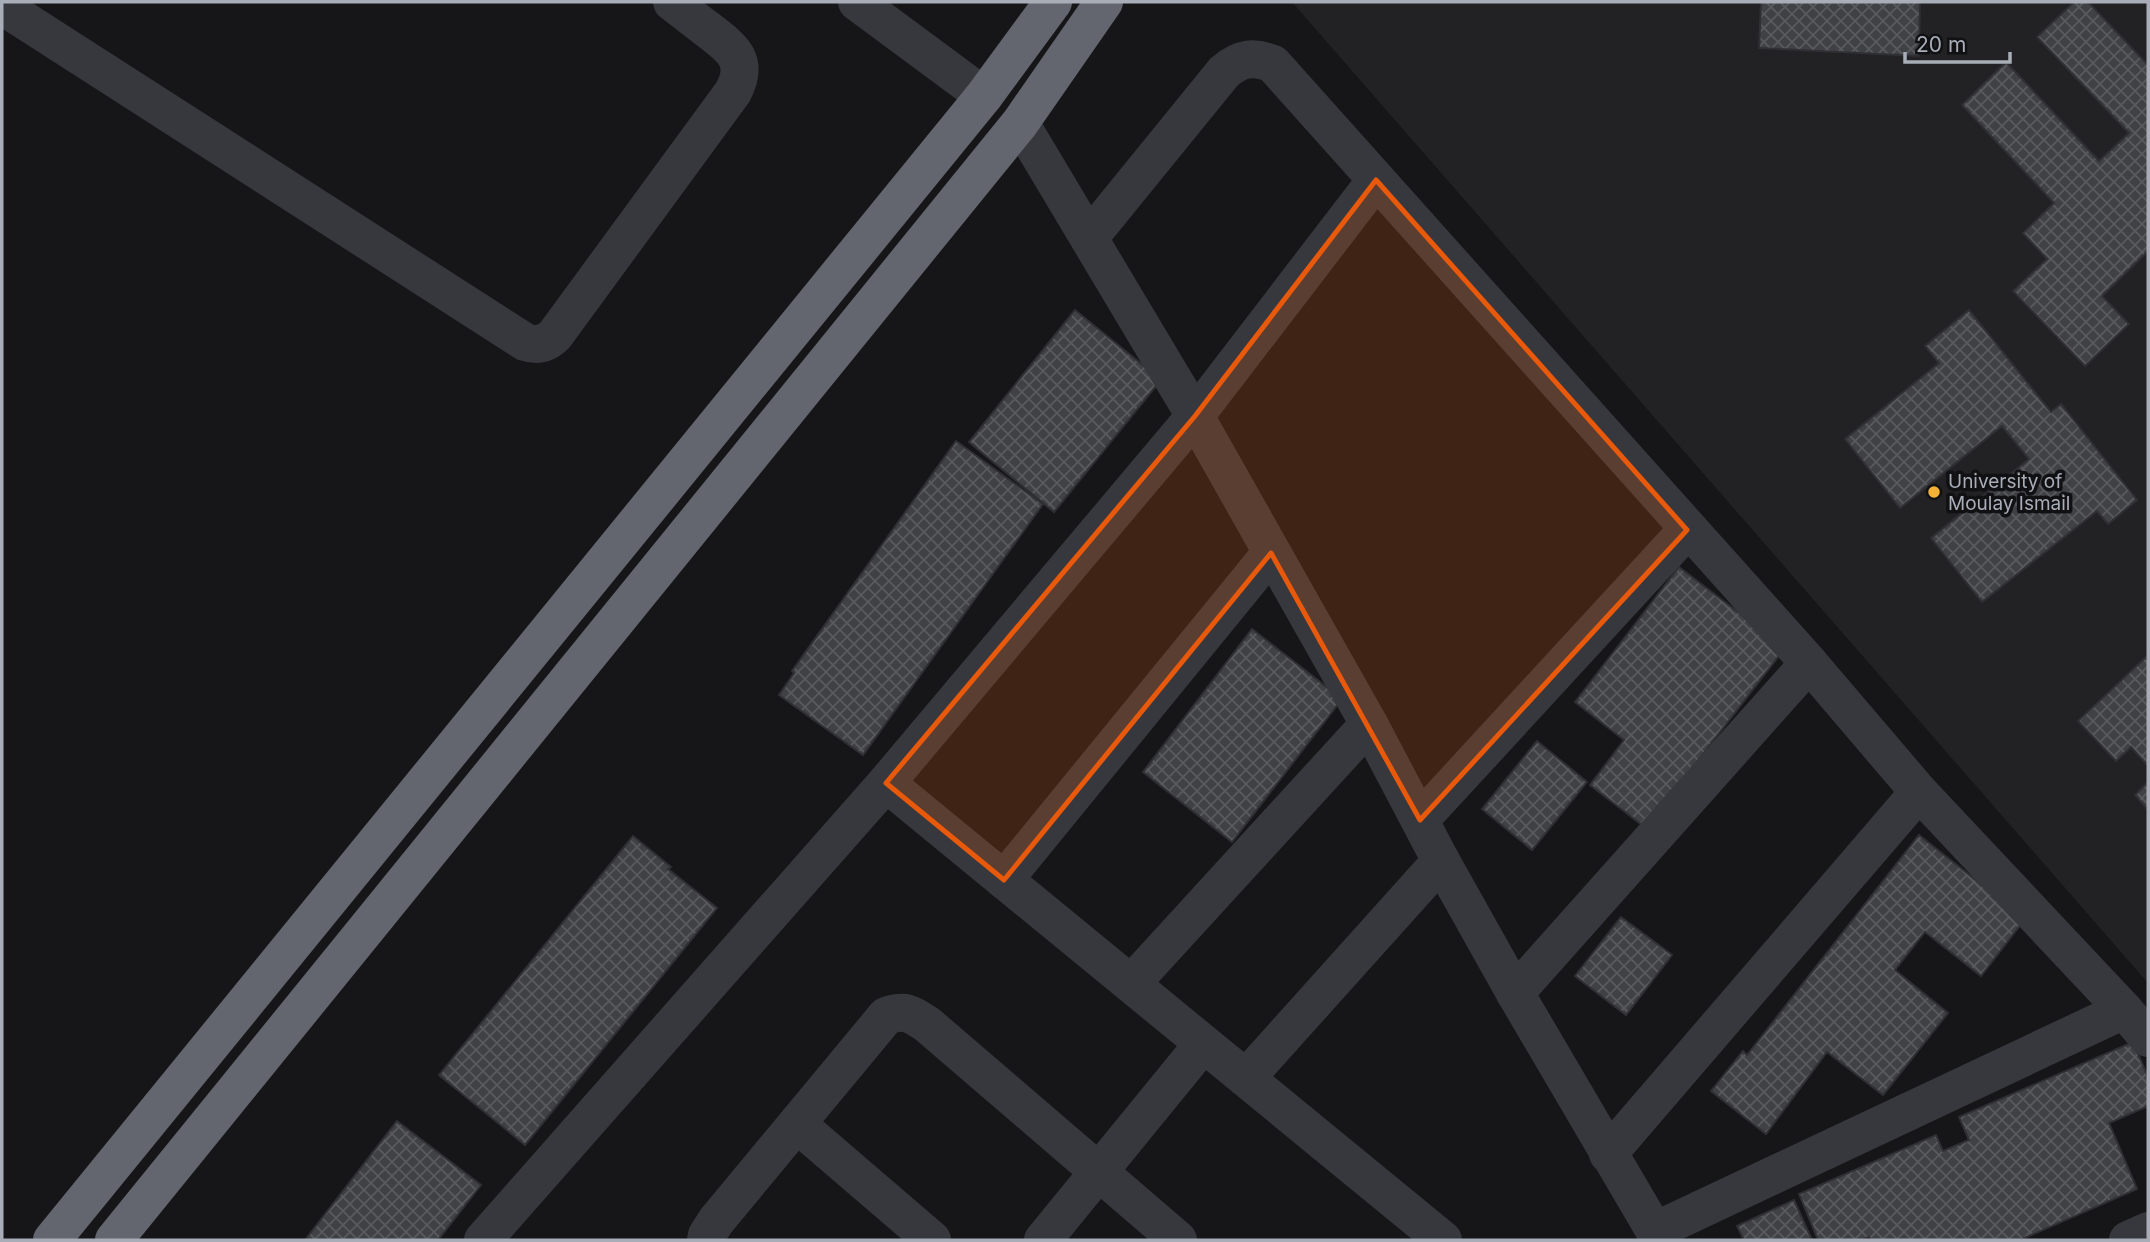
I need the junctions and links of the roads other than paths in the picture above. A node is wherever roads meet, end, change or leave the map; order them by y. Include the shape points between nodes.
1 (672, 2) edge
2 (858, 2) edge
3 (1053, 2) edge
4 (1104, 2) edge
5 (2, 6) edge
6 (984, 96) junction
7 (1020, 123) junction
8 (1376, 180) junction
9 (1089, 238) junction
10 (1195, 416) junction
11 (1688, 530) junction
12 (1271, 552) junction
13 (1809, 663) junction
14 (1369, 724) junction
15 (886, 783) junction
16 (1919, 792) junction
17 (1420, 820) junction
18 (1441, 861) junction
19 (1004, 880) junction
20 (1131, 984) junction
21 (1515, 993) junction
22 (2124, 1010) junction
23 (2148, 1038) edge
24 (1203, 1044) junction
25 (1246, 1078) junction
26 (797, 1124) junction
27 (1608, 1154) junction
28 (1097, 1173) junction
29 (2148, 1231) edge
30 (1658, 1235) edge
31 (52, 1240) edge
32 (114, 1240) edge
33 (483, 1240) edge
34 (706, 1240) edge
35 (932, 1240) edge
36 (1043, 1240) edge
37 (1178, 1240) edge
38 (1443, 1240) edge
39 (2128, 1240) edge

1 - 5 street via 734,51 740,79 555,335 533,345
2 - 6 street
3 - 6 highway
4 - 7 highway
6 - 31 highway
7 - 9 street
7 - 32 highway
8 - 9 street via 1273,64 1246,59 1224,72
8 - 10 street
8 - 11 street
9 - 10 street
10 - 12 street
10 - 15 street
11 - 13 street
11 - 17 street
12 - 14 street
12 - 19 street
13 - 16 street
13 - 21 street
14 - 17 street
14 - 20 street
15 - 19 street
15 - 33 street
16 - 22 street
16 - 27 street
17 - 18 street
18 - 21 street
18 - 25 street
19 - 20 street
20 - 24 street
21 - 27 street
22 - 23 street
22 - 30 street
24 - 25 street
24 - 28 street
25 - 38 street
26 - 28 street via 887,1016 912,1014
26 - 34 street via 716,1221
26 - 35 street
27 - 30 street
28 - 36 street
28 - 37 street
29 - 39 street

